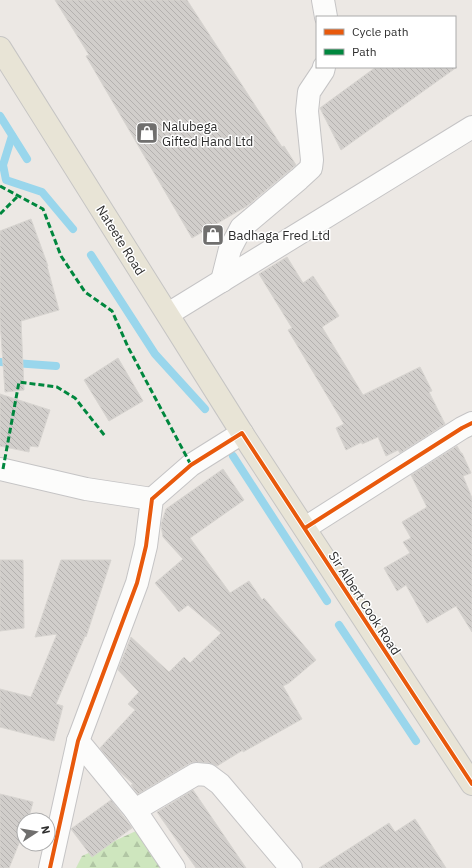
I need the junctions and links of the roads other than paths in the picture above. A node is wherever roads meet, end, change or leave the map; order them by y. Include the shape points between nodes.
1 (323, 0) edge
2 (326, 16) edge
3 (0, 48) edge
4 (324, 68) edge
5 (472, 127) edge
6 (222, 281) junction
7 (168, 314) junction
8 (472, 424) edge
9 (242, 433) junction
10 (0, 469) edge
11 (152, 499) junction
12 (305, 528) junction
13 (78, 741) junction
14 (472, 784) edge
15 (135, 810) junction
16 (50, 868) edge
17 (174, 868) edge
18 (291, 868) edge

1 - 2 street
3 - 7 main road, Nateete Road
4 - 6 street via 309,92 307,111 311,168 241,228 230,249
5 - 6 street
6 - 7 street
7 - 9 main road, Nateete Road
8 - 12 street
9 - 11 street via 191,465
9 - 12 main road, Sir Albert Cook Road
10 - 11 street via 86,489
11 - 13 street via 146,546 137,583
12 - 14 main road, Sir Albert Cook Road
13 - 15 street
13 - 16 street
15 - 17 street
15 - 18 street via 196,774 208,775 220,784

